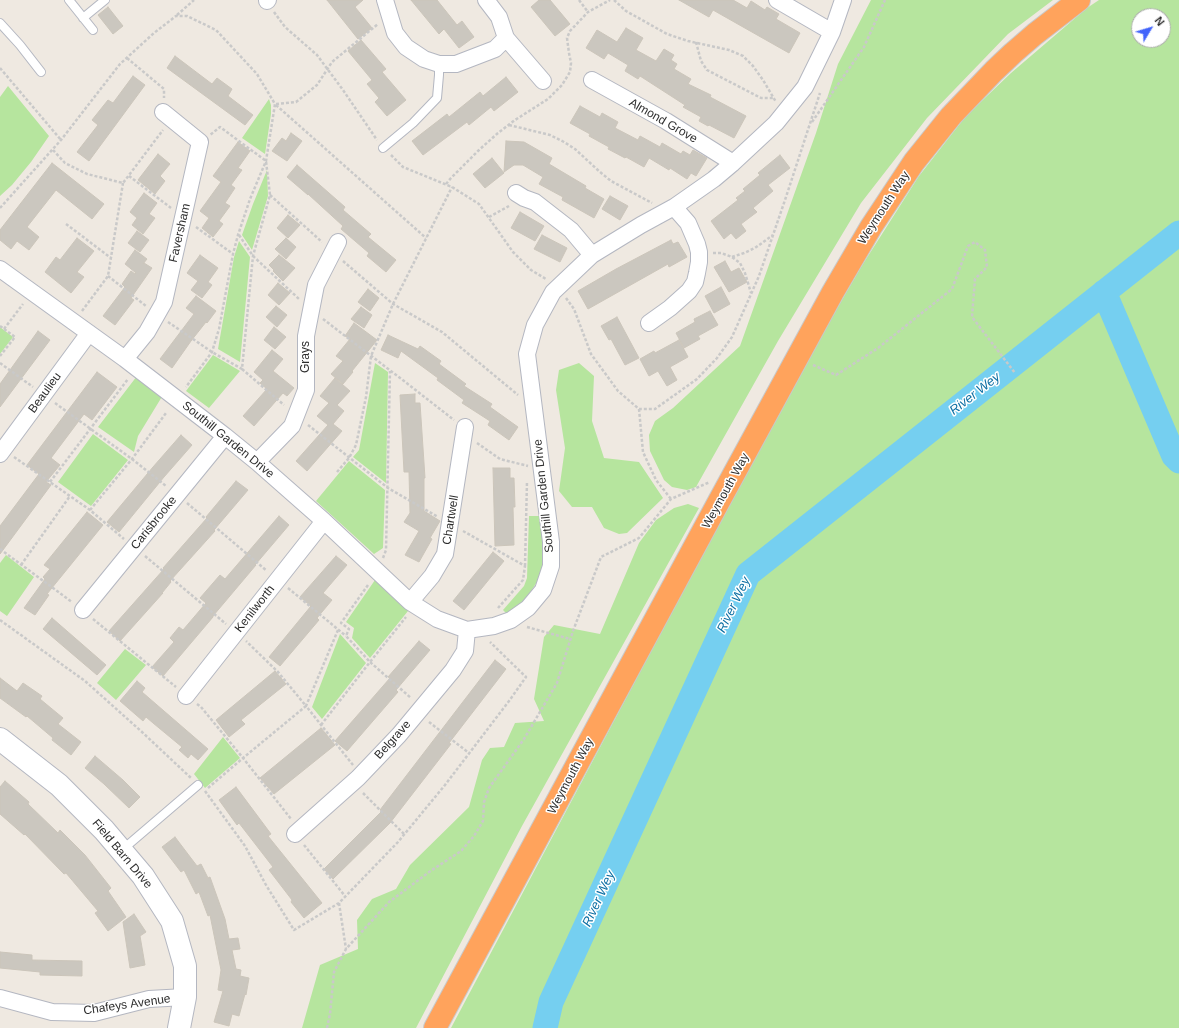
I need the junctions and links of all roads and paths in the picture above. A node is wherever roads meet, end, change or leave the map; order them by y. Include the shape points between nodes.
1 (69, 0) edge
2 (105, 0) edge
3 (194, 0) edge
4 (385, 0) edge
5 (486, 0) edge
6 (579, 0) edge
7 (614, 0) edge
8 (776, 0) edge
9 (843, 0) edge
10 (885, 0) edge
11 (1079, 0) edge
12 (267, 1) edge
13 (588, 12) dead end
14 (176, 16) junction
15 (390, 17) junction
16 (83, 18) junction
17 (0, 23) edge
18 (92, 30) dead end
19 (832, 32) junction
20 (506, 38) junction
21 (696, 42) junction
22 (127, 58) junction
23 (439, 64) junction
24 (0, 68) edge
25 (327, 68) junction
26 (41, 72) dead end
27 (592, 80) dead end
28 (543, 81) dead end
29 (821, 89) dead end
30 (773, 98) junction
31 (275, 104) junction
32 (784, 113) junction
33 (167, 115) junction
34 (509, 125) dead end
35 (809, 126) junction
36 (61, 140) junction
37 (200, 142) junction
38 (383, 148) junction
39 (53, 150) junction
40 (266, 161) junction
41 (733, 163) junction
42 (123, 183) junction
43 (452, 187) junction
44 (270, 195) junction
45 (520, 195) joint
46 (0, 208) edge
47 (668, 210) junction
48 (489, 217) junction
49 (66, 224) dead end
50 (773, 234) junction
51 (238, 235) junction
52 (426, 238) junction
53 (335, 246) junction
54 (699, 252) junction
55 (592, 255) junction
56 (253, 256) junction
57 (732, 257) junction
58 (111, 258) junction
59 (0, 269) edge
60 (559, 286) junction
61 (32, 292) junction
62 (751, 294) junction
63 (393, 304) junction
64 (311, 310) junction
65 (74, 322) junction
66 (649, 323) dead end
67 (0, 326) edge
68 (4, 329) junction
69 (89, 333) junction
70 (212, 352) junction
71 (0, 356) edge
72 (371, 356) junction
73 (798, 358) junction
74 (0, 363) edge
75 (131, 363) junction
76 (242, 369) junction
77 (390, 371) junction
78 (1015, 373) dead end
79 (500, 380) dead end
80 (186, 387) dead end
81 (44, 395) junction
82 (639, 409) junction
83 (166, 413) dead end
84 (296, 415) junction
85 (90, 429) junction
86 (464, 430) junction
87 (225, 436) junction
88 (1, 452) edge
89 (349, 458) junction
90 (132, 459) junction
91 (257, 462) junction
92 (337, 472) dead end
93 (527, 472) dead end
94 (527, 479) dead end
95 (711, 481) dead end
96 (50, 482) junction
97 (388, 488) junction
98 (177, 494) junction
99 (70, 496) junction
100 (671, 499) junction
101 (90, 510) junction
102 (324, 522) junction
103 (450, 524) junction
104 (134, 547) junction
105 (0, 549) edge
106 (382, 561) dead end
107 (21, 565) junction
108 (525, 566) junction
109 (278, 580) junction
110 (368, 585) dead end
111 (413, 603) junction
112 (83, 610) junction
113 (0, 620) edge
114 (511, 620) junction
115 (494, 626) junction
116 (338, 630) junction
117 (346, 636) junction
118 (466, 636) junction
119 (570, 638) junction
120 (370, 662) junction
121 (186, 696) junction
122 (306, 706) junction
123 (420, 710) junction
124 (321, 725) junction
125 (0, 739) edge
126 (469, 753) junction
127 (243, 758) junction
128 (357, 779) junction
129 (198, 785) junction
130 (205, 791) junction
131 (295, 834) junction
132 (404, 834) junction
133 (121, 850) junction
134 (345, 896) junction
135 (339, 903) junction
136 (346, 949) junction
137 (185, 997) junction
138 (0, 998) edge
139 (180, 1028) edge
140 (327, 1028) edge
141 (435, 1028) edge

1 - 16 lane
2 - 16 lane
3 - 14 path
4 - 15 street
5 - 20 street via 498,17
6 - 13 path
7 - 21 path via 626,11 667,34
8 - 19 street
9 - 19 street, Southill Garden Drive
10 - 35 path via 864,47
11 - 73 highway, Weymouth Way via 1013,53 934,137 893,192 871,227
12 - 25 path via 285,27 317,55
14 - 22 path
14 - 31 path via 187,16 216,30 257,74
15 - 23 street via 395,33 406,47 424,59
15 - 25 path via 379,23
16 - 18 lane
17 - 26 lane
19 - 32 street, Southill Garden Drive via 805,87
20 - 23 street via 496,49 456,64
20 - 28 street
21 - 30 path via 743,56 753,66
21 - 30 path via 701,61 707,70 761,98
22 - 33 path via 164,89
22 - 36 path
23 - 38 lane via 437,98 414,123
24 - 36 path
25 - 31 path via 317,85 296,102
25 - 38 path
27 - 41 street, Almond Grove via 666,121
29 - 35 path
30 - 32 path
31 - 40 path
31 - 52 path
32 - 41 street, Southill Garden Drive
33 - 37 street
33 - 42 path
34 - 47 path via 535,130 564,142 611,182
35 - 50 path
36 - 39 path
37 - 40 path via 220,127
37 - 75 street, Faversham via 164,302
38 - 43 path via 403,167
39 - 42 path via 65,164 87,174
39 - 46 path
40 - 44 path
40 - 51 path
41 - 47 street, Southill Garden Drive
42 - 58 path
43 - 48 path via 480,204
43 - 52 path
44 - 53 path
44 - 56 path
45 - 48 path
45 - 55 street via 535,202 572,230
47 - 54 street via 688,223
47 - 55 street, Southill Garden Drive
48 - 60 path via 513,252 531,270
49 - 58 path
50 - 57 path via 755,248
50 - 62 path
51 - 56 path
51 - 70 path
52 - 63 path
53 - 63 path
53 - 64 street, Grays via 316,285
54 - 57 path via 721,253
54 - 66 street via 697,273 689,291
55 - 60 street, Southill Garden Drive
56 - 64 path
56 - 76 path
57 - 62 path via 740,263
58 - 65 path via 108,276
59 - 61 street, Southill Garden Drive
60 - 82 path via 574,309 590,354 618,391
60 - 114 street, Southill Garden Drive via 535,325 528,354 551,542 551,566 543,590 528,608
61 - 65 street, Southill Garden Drive
61 - 68 path
62 - 82 path via 732,337 697,380 655,409
63 - 72 path
63 - 79 path via 442,332
64 - 72 path
64 - 84 street, Grays via 306,336 306,390
65 - 69 street, Southill Garden Drive
67 - 68 path
68 - 71 path via 15,337
69 - 75 street, Southill Garden Drive
69 - 81 street, Beaulieu
70 - 76 path
70 - 80 path
72 - 77 path
72 - 89 path via 356,445
73 - 78 path via 836,375 878,348 952,289 968,246 975,242 985,250 987,267 976,279 972,317
73 - 141 highway, Weymouth Way
74 - 81 path
75 - 85 path
75 - 87 street, Southill Garden Drive
76 - 84 path
77 - 86 path via 452,417
77 - 97 path
81 - 85 path
81 - 88 street, Beaulieu
82 - 100 path via 643,452 656,480
83 - 90 path
84 - 89 path
84 - 91 street, Grays via 292,426
85 - 90 path
85 - 96 path
86 - 93 path via 500,459 528,466
86 - 103 street, Chartwell
87 - 91 street, Southill Garden Drive
87 - 98 street, Carisbrooke
88 - 96 path
89 - 92 path
89 - 97 path
90 - 98 path
90 - 101 path
91 - 102 street, Southill Garden Drive
94 - 108 path
95 - 100 path
96 - 99 path
97 - 103 path
97 - 106 path via 386,550
98 - 104 street, Carisbrooke
98 - 109 path
99 - 101 path
99 - 107 path
100 - 119 path via 639,538 601,557
101 - 104 path
102 - 109 street, Kenilworth
102 - 111 street, Southill Garden Drive
103 - 108 path
103 - 111 street, Chartwell via 446,554
104 - 112 street, Carisbrooke
105 - 107 path
107 - 112 path
108 - 115 path via 523,580 492,616
109 - 116 path
109 - 121 street, Kenilworth
110 - 117 path via 341,623 349,629
111 - 118 street, Southill Garden Drive
111 - 120 path
112 - 121 path
113 - 129 path via 85,681
114 - 115 street, Southill Garden Drive
114 - 119 path via 526,627
115 - 118 street, Southill Garden Drive
116 - 117 path
116 - 122 path
117 - 120 path
118 - 123 street, Belgrave via 465,651
118 - 126 path via 491,642 526,677
119 - 136 path via 557,682 524,739 489,788 484,802 483,821 474,836 461,851 389,902
120 - 123 path
120 - 124 path
121 - 127 path via 201,707
122 - 124 path
122 - 127 path
123 - 126 path
123 - 128 street, Belgrave
124 - 128 path
125 - 133 street, Field Barn Drive via 59,785
126 - 132 path
127 - 130 path
127 - 131 path via 290,818
128 - 131 street, Belgrave
128 - 132 path
129 - 130 path
129 - 133 lane
130 - 135 path via 245,846 266,886 294,930
131 - 134 path
132 - 134 path
133 - 137 street, Field Barn Drive via 143,876 172,922 185,966
134 - 135 path
135 - 136 path
136 - 140 path via 334,972
137 - 138 street, Chafeys Avenue via 149,999 94,1013 52,1012
137 - 139 street, Field Barn Drive

